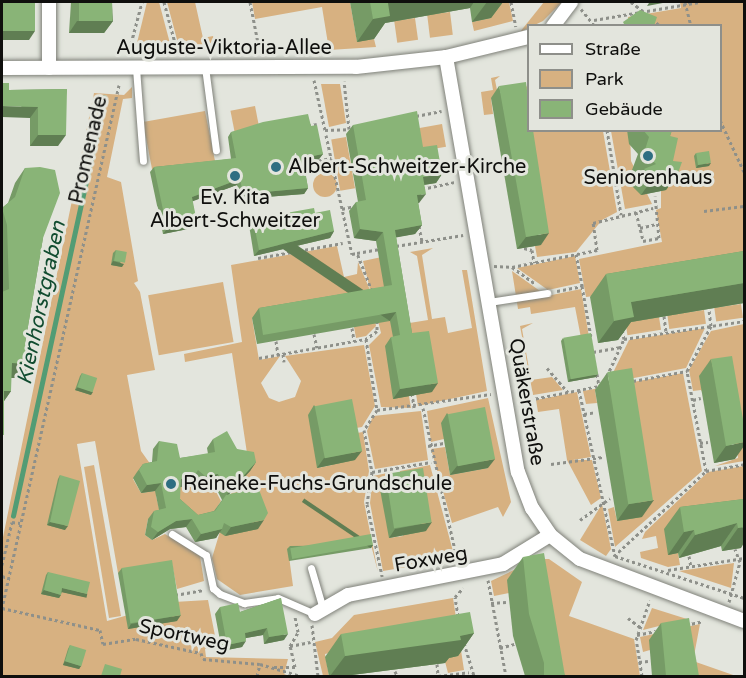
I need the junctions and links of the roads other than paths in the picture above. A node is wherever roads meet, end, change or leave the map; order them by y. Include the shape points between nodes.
1 (49, 2) edge
2 (571, 2) edge
3 (555, 24) edge
4 (523, 39) edge
5 (446, 57) junction
6 (205, 67) junction
7 (2, 68) edge
8 (49, 68) junction
9 (136, 68) junction
10 (216, 150) dead end
11 (143, 161) dead end
12 (547, 293) road end
13 (489, 302) junction
14 (172, 534) edge
15 (550, 536) junction
16 (311, 568) dead end
17 (319, 611) junction
18 (744, 621) edge

1 - 8 street
2 - 3 street
4 - 5 street, Auguste-Viktoria-Allee
5 - 6 street, Auguste-Viktoria-Allee via 356,67
5 - 13 street, Quäkerstraße
6 - 9 street, Auguste-Viktoria-Allee
6 - 10 lane
7 - 8 street, Auguste-Viktoria-Allee
8 - 9 street, Auguste-Viktoria-Allee
9 - 11 lane
12 - 13 lane
13 - 15 street, Quäkerstraße via 520,482
14 - 17 lane via 206,555 213,588 220,594 244,603 278,597
15 - 17 street, Foxweg via 503,564 462,582 348,595
15 - 18 street, Quäkerstraße via 593,566
16 - 17 lane

